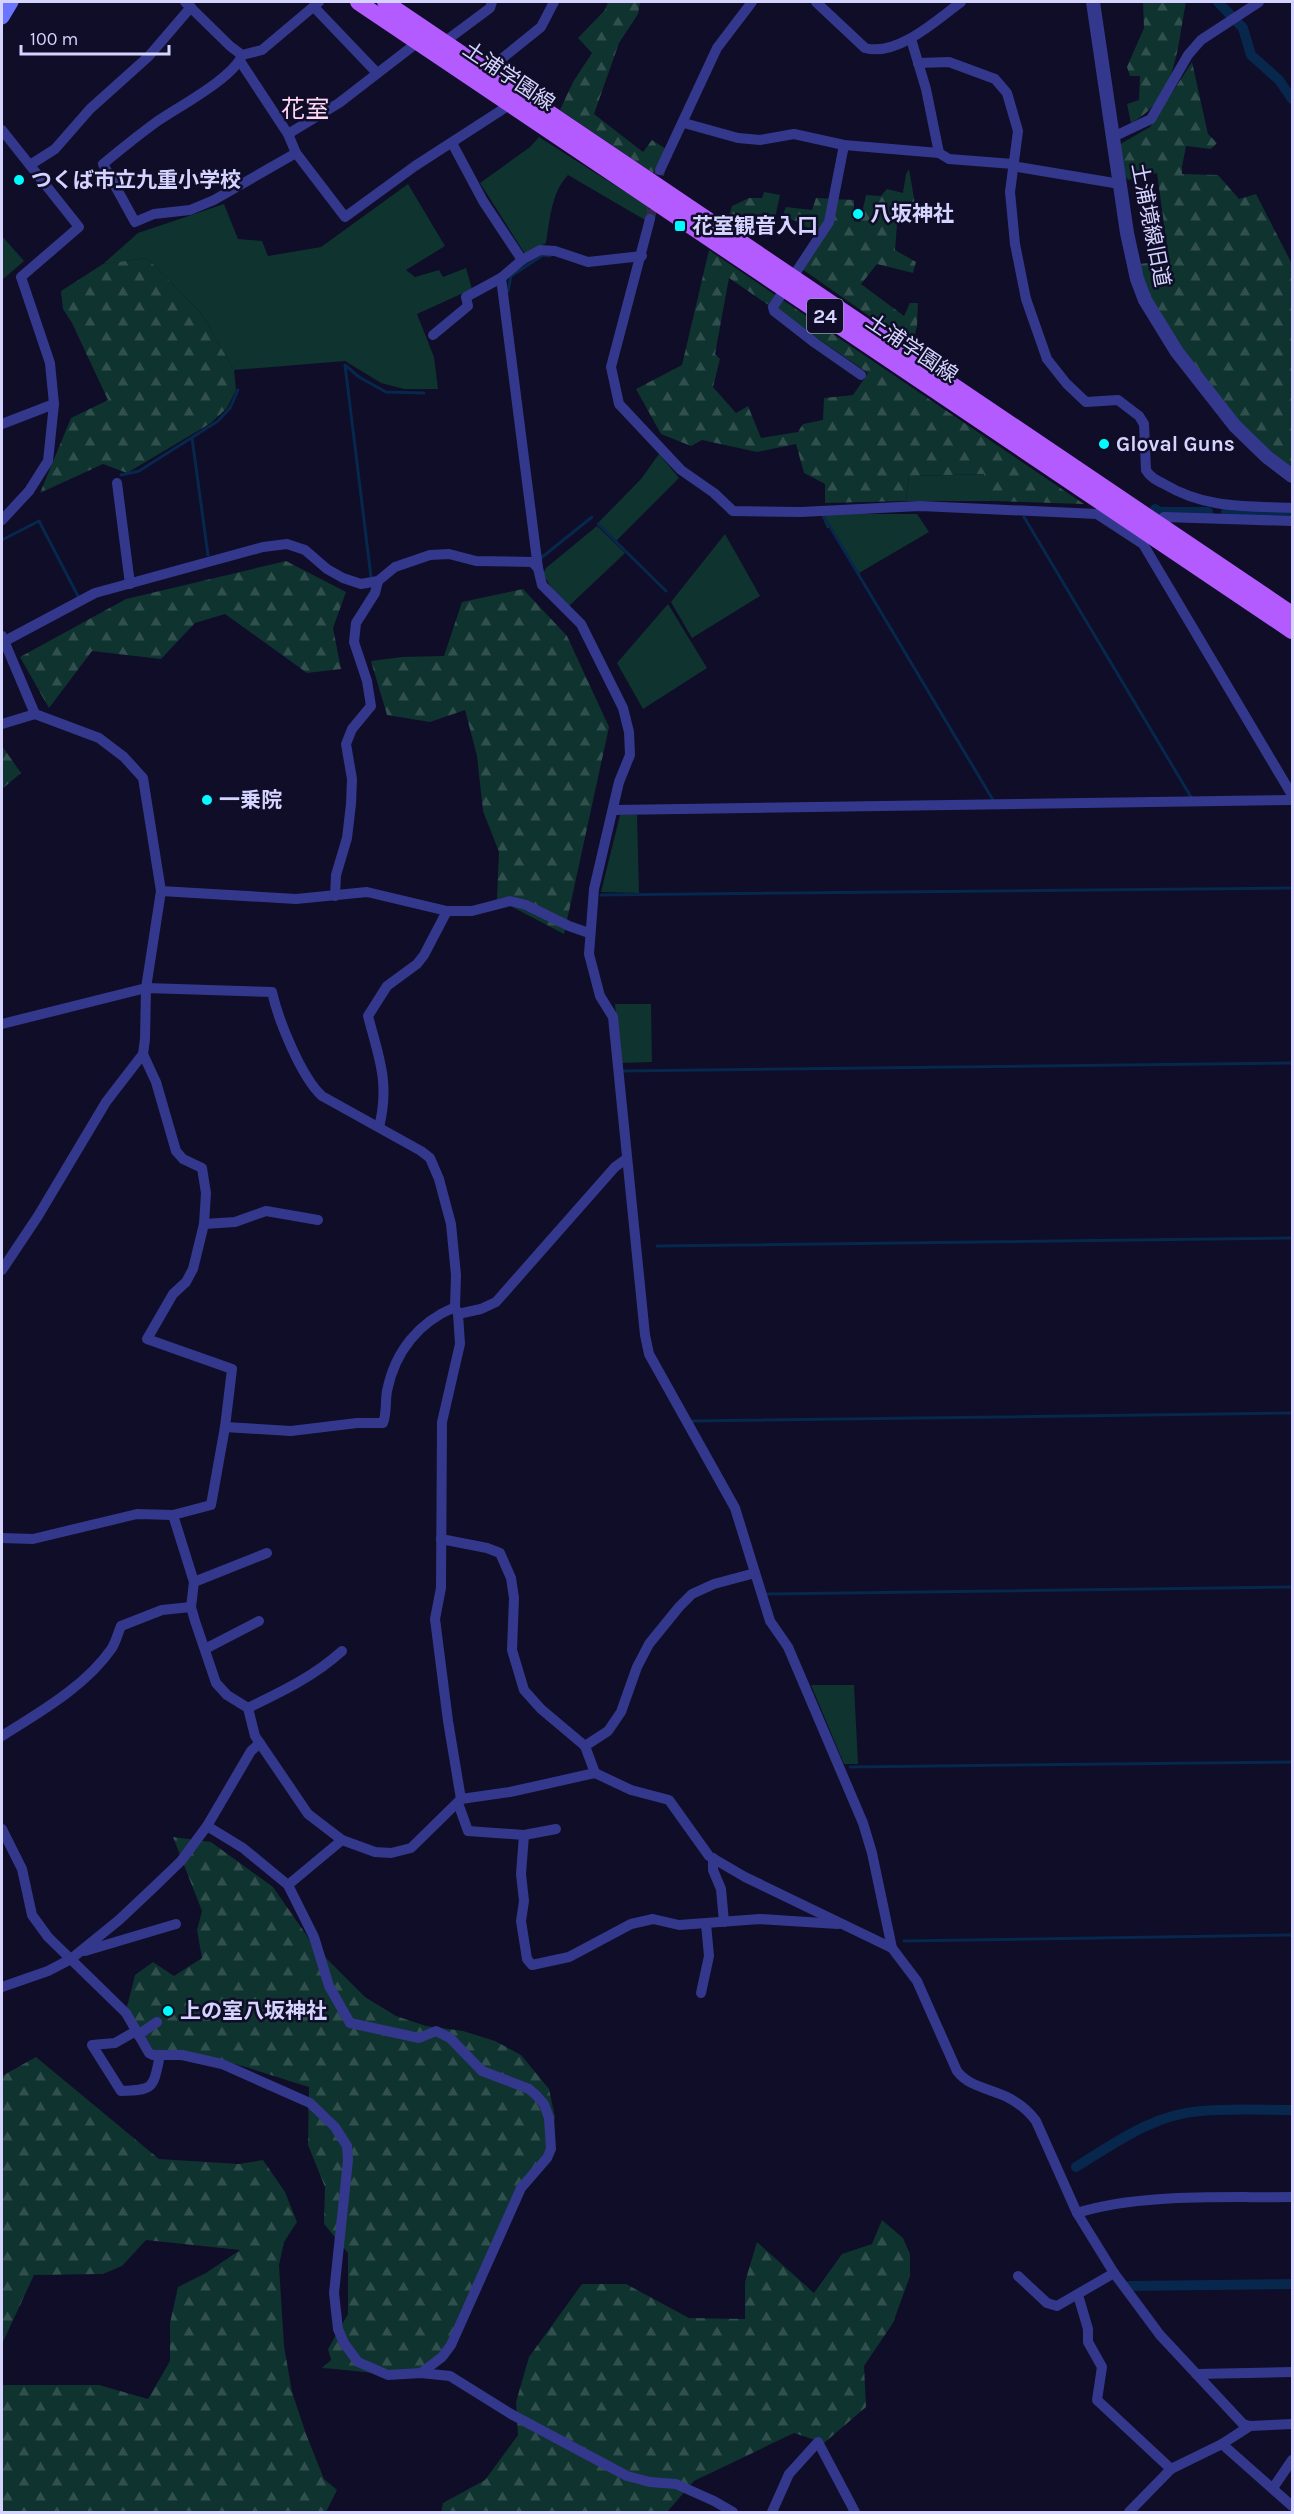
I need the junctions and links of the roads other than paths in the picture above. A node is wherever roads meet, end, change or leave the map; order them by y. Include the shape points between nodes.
1 (11, 2) edge
2 (358, 2) edge
3 (385, 2) edge
4 (492, 2) edge
5 (554, 2) edge
6 (752, 2) edge
7 (816, 2) edge
8 (961, 2) edge
9 (1093, 2) edge
10 (1259, 2) edge
11 (188, 4) edge
12 (317, 4) edge
13 (2, 16) edge
14 (911, 39) junction
15 (418, 42) junction
16 (447, 44) junction
17 (241, 58) junction
18 (918, 63) junction
19 (377, 73) junction
20 (489, 73) junction
21 (511, 104) junction
22 (684, 123) junction
23 (2, 130) edge
24 (288, 134) junction
25 (1113, 137) junction
26 (452, 143) junction
27 (844, 145) junction
28 (296, 153) junction
29 (939, 153) junction
30 (1013, 164) junction
31 (30, 165) junction
32 (660, 170) tunnel mouth
33 (1120, 184) junction
34 (650, 219) tunnel mouth
35 (705, 227) junction
36 (642, 256) junction
37 (522, 260) junction
38 (501, 278) junction
39 (433, 335) dead end
40 (861, 375) dead end
41 (54, 404) junction
42 (2, 424) edge
43 (1293, 476) edge
44 (117, 483) dead end
45 (1106, 505) junction
46 (1217, 505) junction
47 (1293, 508) edge
48 (1217, 519) junction
49 (2, 520) edge
50 (1293, 521) edge
51 (1149, 533) junction
52 (538, 568) junction
53 (378, 581) junction
54 (130, 584) junction
55 (1293, 614) edge
56 (1293, 631) edge
57 (3, 638) edge
58 (35, 714) junction
59 (2, 724) edge
60 (1292, 796) edge
61 (614, 810) junction
62 (161, 891) junction
63 (335, 896) junction
64 (447, 911) junction
65 (589, 933) junction
66 (146, 988) junction
67 (2, 1024) edge
68 (143, 1054) junction
69 (379, 1127) junction
70 (626, 1159) junction
71 (318, 1220) dead end
72 (204, 1224) junction
73 (2, 1270) edge
74 (456, 1310) junction
75 (225, 1428) junction
76 (173, 1515) junction
77 (2, 1538) edge
78 (441, 1539) junction
79 (267, 1553) dead end
80 (755, 1573) junction
81 (194, 1582) junction
82 (191, 1607) junction
83 (259, 1621) dead end
84 (205, 1649) junction
85 (342, 1651) dead end
86 (248, 1708) junction
87 (2, 1736) edge
88 (260, 1743) junction
89 (585, 1746) junction
90 (595, 1773) junction
91 (460, 1801) junction
92 (207, 1826) junction
93 (2, 1829) edge
94 (556, 1829) dead end
95 (524, 1835) junction
96 (342, 1840) junction
97 (713, 1858) junction
98 (288, 1885) junction
99 (724, 1922) junction
100 (176, 1924) dead end
101 (706, 1924) junction
102 (844, 1924) junction
103 (892, 1948) junction
104 (75, 1956) junction
105 (2, 1987) edge
106 (701, 1993) dead end
107 (157, 2022) dead end
108 (137, 2033) junction
109 (160, 2055) junction
110 (1293, 2197) edge
111 (1077, 2213) junction
112 (1114, 2273) junction
113 (1018, 2276) dead end
114 (1078, 2295) junction
115 (1293, 2372) edge
116 (421, 2373) junction
117 (1196, 2374) junction
118 (1293, 2424) edge
119 (1250, 2426) junction
120 (1222, 2444) junction
121 (1293, 2460) edge
122 (1171, 2469) junction
123 (1272, 2488) junction
124 (1293, 2506) edge
125 (733, 2512) edge
126 (772, 2512) edge
127 (855, 2512) edge
128 (1129, 2512) edge

1 - 13 main road
2 - 15 main road, 土浦学園線 / 24
3 - 16 main road, 土浦学園線 / 24
4 - 16 street via 490,8
5 - 20 street via 541,27
6 - 22 street via 717,48
7 - 14 street via 865,48 875,51
8 - 14 street
9 - 25 street, 土浦境線旧道
10 - 25 street via 1201,40 1151,119
11 - 17 street
11 - 31 street via 149,56 90,110 55,149
12 - 17 street via 262,50
12 - 19 street
14 - 18 street
15 - 19 street
15 - 21 main road, 土浦学園線 / 24
16 - 20 main road, 土浦学園線 / 24
17 - 24 street
17 - 28 street via 213,85 103,164 135,222 154,214 190,210 214,200
18 - 29 street
18 - 30 street via 949,62 995,79 1006,93 1018,131
19 - 24 street via 339,103
20 - 35 main road, 土浦学園線 / 24
21 - 26 street
21 - 35 main road, 土浦学園線 / 24
22 - 27 street via 738,138 760,140 794,134
22 - 32 street
23 - 31 street
24 - 28 street
25 - 33 street, 土浦境線旧道
26 - 28 street via 345,217
26 - 37 street via 483,201
27 - 29 street
27 - 40 street via 829,222 773,307
29 - 30 street via 949,159
30 - 33 street
30 - 46 street via 1010,192 1015,244 1026,299 1047,359 1086,402 1118,400 1139,416 1144,424 1149,476 1176,492
31 - 41 street via 79,227 21,278 50,363
33 - 43 street, 土浦境線旧道 via 1137,279 1160,326 1235,426
34 - 36 street
35 - 45 main road, 土浦学園線 / 24
36 - 37 street via 588,262 540,250
36 - 45 street via 611,367 619,404 681,470 734,511
37 - 38 street
38 - 39 street via 466,297 468,306
38 - 52 street
41 - 42 street
41 - 49 street via 48,461 29,491
44 - 54 street
45 - 51 main road, 土浦学園線 / 24
45 - 51 street
46 - 47 street
46 - 48 street
48 - 50 street
48 - 51 street via 1164,518
51 - 55 main road, 土浦学園線 / 24
51 - 56 main road, 土浦学園線 / 24
51 - 60 street
52 - 53 street via 532,562 430,555 395,567
52 - 61 street via 542,585 581,624 623,708 630,755 619,782
53 - 54 street via 361,584 343,578 305,550 287,544
53 - 63 street via 356,623 354,642 367,681 370,706 346,744 352,779 351,804
54 - 57 street via 96,593
57 - 58 street
58 - 59 street
58 - 62 street via 99,738 143,778
60 - 61 street
61 - 65 street via 594,889
62 - 63 street via 296,899
62 - 66 street
63 - 64 street via 367,892
64 - 65 street via 472,912 510,901
64 - 69 street via 424,955 387,986 368,1016 384,1078 385,1102
65 - 70 street via 596,984 613,1017
66 - 67 street
66 - 68 street
66 - 69 street via 272,992 311,1086
68 - 72 street via 156,1082 176,1151 202,1168 206,1193
68 - 73 street via 106,1102
69 - 74 street via 430,1158 439,1179 451,1224
70 - 74 street via 496,1302 481,1309
70 - 80 street via 649,1354 735,1508
71 - 72 street via 266,1211 235,1222
72 - 75 street via 193,1269 186,1282 172,1294 147,1339 232,1369
74 - 75 street via 436,1315 423,1324 403,1348 387,1392 383,1423 291,1431
74 - 78 street via 460,1344 442,1422
75 - 76 street via 211,1505
76 - 77 street via 137,1514 33,1539
76 - 81 street
78 - 89 street via 500,1552 511,1578 512,1650 524,1690
78 - 91 street via 441,1588 435,1619
79 - 81 street
80 - 89 street via 714,1584 692,1594 679,1607 649,1644 621,1712 608,1731
80 - 103 street via 770,1621 788,1647 863,1823
81 - 82 street
82 - 84 street
82 - 87 street via 162,1611 121,1626 102,1661 62,1696
83 - 84 street
84 - 86 street via 216,1683
85 - 86 street via 320,1670
86 - 88 street
88 - 92 street via 251,1751
88 - 96 street via 308,1814
89 - 90 street
90 - 91 street
90 - 97 street via 631,1790 669,1800
91 - 95 street via 468,1831
91 - 96 street via 411,1848 375,1852
92 - 98 street via 243,1848
92 - 104 street via 181,1861
93 - 104 street via 22,1869 32,1915 48,1937
94 - 95 street
95 - 101 street via 521,1921 527,1959 532,1965 569,1957 631,1923 653,1919 679,1925
96 - 98 street
97 - 99 street
97 - 102 street
98 - 116 street via 314,1937 329,1986 350,2022 419,2038 436,2031 450,2038 482,2071 529,2089 544,2104 549,2118 547,2158 521,2188 451,2345
99 - 101 street
99 - 102 street via 760,1919
100 - 104 street
101 - 106 street via 709,1956
102 - 103 street
103 - 111 street via 917,1981 964,2080 1006,2096 1027,2109 1036,2121
104 - 105 street via 48,1971
104 - 108 street via 126,2013
107 - 108 street
108 - 109 street via 149,2053
108 - 109 street via 115,2043 92,2044 121,2091 149,2088 154,2083
109 - 116 street via 182,2055 222,2064 310,2103 335,2127 347,2146 348,2160 335,2275 338,2329 358,2362 388,2375
110 - 111 street via 1169,2199 1094,2207
111 - 112 street
112 - 114 street
112 - 117 street via 1145,2318
113 - 114 street via 1047,2303 1057,2306
114 - 122 street via 1088,2342 1102,2367 1097,2400
115 - 117 street
116 - 125 street via 450,2376 511,2414 627,2476 676,2484
117 - 119 street via 1243,2424
118 - 119 street
119 - 120 street
120 - 122 street
120 - 123 street
121 - 123 street
122 - 128 street
123 - 124 street
126 - 127 street via 789,2474 818,2442

